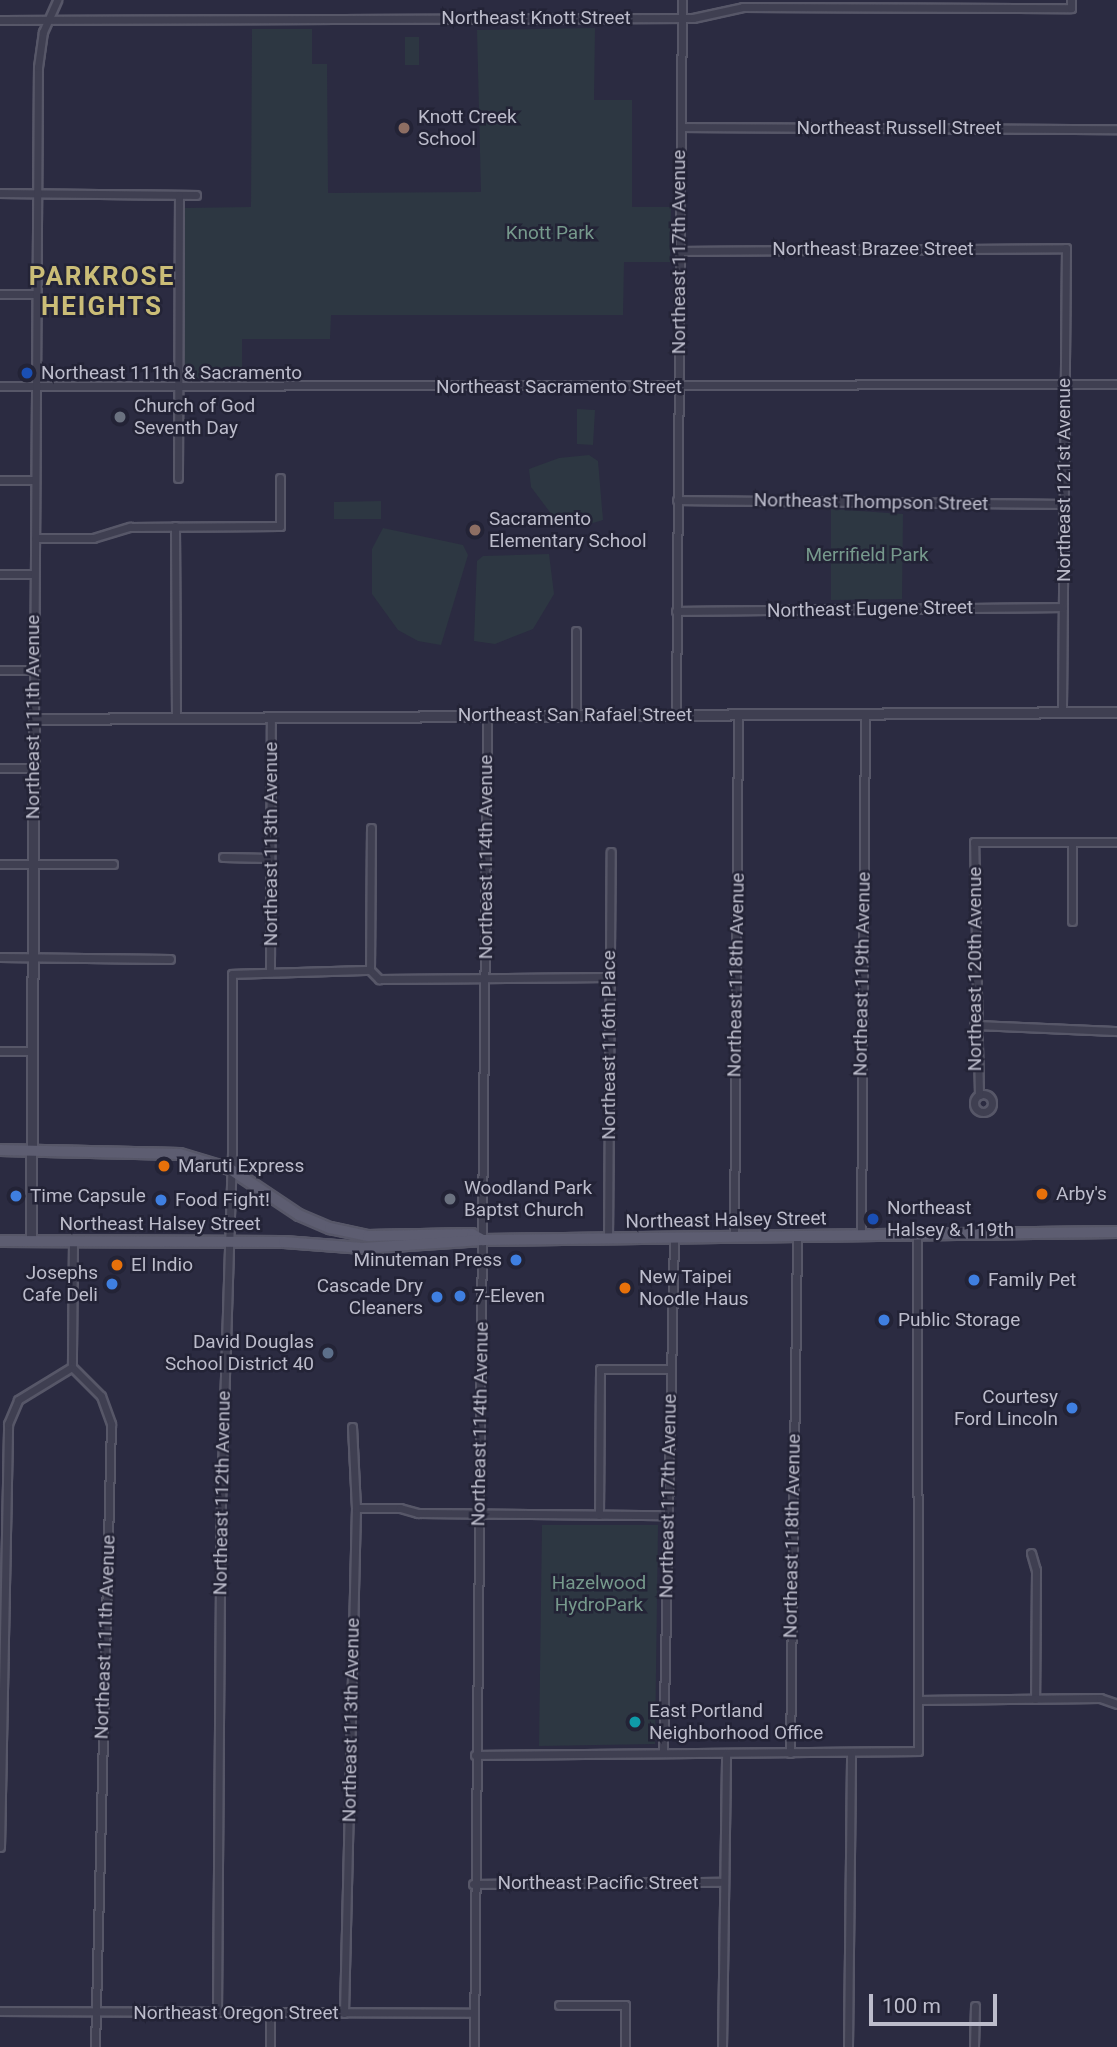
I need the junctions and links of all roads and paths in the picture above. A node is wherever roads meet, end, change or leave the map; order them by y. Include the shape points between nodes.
1 (58, 0) edge
2 (682, 0) edge
3 (1071, 4) edge
4 (48, 19) junction
5 (682, 19) junction
6 (0, 20) edge
7 (681, 127) junction
8 (1117, 130) edge
9 (0, 193) edge
10 (37, 194) junction
11 (179, 195) junction
12 (196, 195) dead end
13 (1066, 247) joint
14 (680, 250) junction
15 (0, 294) edge
16 (36, 294) junction
17 (1065, 384) junction
18 (1117, 384) edge
19 (0, 386) edge
20 (36, 386) junction
21 (678, 387) junction
22 (178, 388) junction
23 (178, 478) dead end
24 (280, 478) dead end
25 (0, 480) edge
26 (35, 480) junction
27 (677, 500) junction
28 (1064, 504) junction
29 (175, 526) junction
30 (35, 538) junction
31 (0, 574) edge
32 (34, 575) junction
33 (1063, 607) junction
34 (676, 611) junction
35 (576, 631) dead end
36 (0, 670) edge
37 (34, 670) junction
38 (1062, 712) junction
39 (1117, 712) edge
40 (865, 713) junction
41 (676, 714) junction
42 (738, 714) junction
43 (576, 715) junction
44 (487, 716) junction
45 (271, 717) junction
46 (176, 718) junction
47 (34, 719) junction
48 (0, 768) edge
49 (33, 768) junction
50 (371, 828) dead end
51 (1072, 842) junction
52 (1117, 842) edge
53 (611, 852) dead end
54 (223, 858) dead end
55 (270, 858) junction
56 (0, 864) edge
57 (33, 864) junction
58 (113, 864) dead end
59 (1072, 921) dead end
60 (0, 957) edge
61 (32, 958) junction
62 (170, 959) dead end
63 (270, 970) junction
64 (370, 970) junction
65 (610, 977) junction
66 (485, 978) junction
67 (974, 1025) junction
68 (1117, 1031) edge
69 (0, 1051) edge
70 (31, 1051) junction
71 (979, 1095) dead end
72 (0, 1150) edge
73 (31, 1150) junction
74 (230, 1169) junction
75 (1117, 1232) edge
76 (861, 1235) junction
77 (917, 1235) junction
78 (797, 1236) junction
79 (734, 1237) junction
80 (674, 1238) junction
81 (608, 1239) junction
82 (482, 1240) junction
83 (0, 1241) edge
84 (30, 1241) junction
85 (73, 1241) junction
86 (230, 1242) junction
87 (72, 1367) junction
88 (669, 1369) junction
89 (352, 1427) dead end
90 (356, 1508) junction
91 (479, 1514) junction
92 (599, 1515) junction
93 (668, 1515) junction
94 (1031, 1553) dead end
95 (3, 1629) edge
96 (1035, 1699) junction
97 (918, 1700) junction
98 (1117, 1704) edge
99 (851, 1752) junction
100 (663, 1753) junction
101 (726, 1753) junction
102 (790, 1753) junction
103 (475, 1755) junction
104 (0, 1847) edge
105 (724, 1882) junction
106 (473, 1884) junction
107 (559, 2005) dead end
108 (975, 2006) dead end
109 (0, 2011) edge
110 (216, 2012) junction
111 (270, 2012) junction
112 (95, 2013) junction
113 (473, 2013) junction
114 (344, 2014) junction
115 (95, 2047) edge
116 (270, 2047) edge
117 (474, 2047) edge
118 (625, 2047) edge
119 (722, 2047) edge
120 (848, 2047) edge
121 (974, 2047) edge

1 - 4 street, Northeast 111th Avenue
2 - 5 street, Northeast 117th Avenue
3 - 5 street, Northeast Knott Street via 743,7
4 - 5 street, Northeast Knott Street
4 - 6 street, Northeast Knott Street
4 - 10 street, Northeast 111th Avenue via 38,67
5 - 7 street, Northeast 117th Avenue
7 - 8 street, Northeast Russell Street
7 - 14 street, Northeast 117th Avenue
9 - 10 street
10 - 11 street
10 - 16 street, Northeast 111th Avenue
11 - 12 street
11 - 22 street
13 - 14 street, Northeast Brazee Street
13 - 17 street, Northeast 121st Avenue
14 - 21 street, Northeast 117th Avenue
15 - 16 street
16 - 20 street, Northeast 111th Avenue
17 - 18 street, Northeast Sacramento Street
17 - 21 street, Northeast Sacramento Street
17 - 28 street, Northeast 121st Avenue
19 - 20 street, Northeast Sacramento Street
20 - 22 street, Northeast Sacramento Street
20 - 26 street, Northeast 111th Avenue
21 - 22 street, Northeast Sacramento Street
21 - 27 street, Northeast 117th Avenue
22 - 23 street
24 - 29 street via 280,526
25 - 26 street
26 - 30 street, Northeast 111th Avenue
27 - 28 street, Northeast Thompson Street
27 - 34 street, Northeast 117th Avenue
28 - 33 street, Northeast 121st Avenue
29 - 30 street via 130,527 93,538
29 - 46 street
30 - 32 street, Northeast 111th Avenue
31 - 32 street
32 - 37 street, Northeast 111th Avenue
33 - 34 street, Northeast Eugene Street
33 - 38 street, Northeast 121st Avenue
34 - 41 street, Northeast 117th Avenue
35 - 43 street
36 - 37 street
37 - 47 street, Northeast 111th Avenue
38 - 39 street, Northeast San Rafael Street
38 - 40 street, Northeast San Rafael Street
40 - 42 street, Northeast San Rafael Street
40 - 76 street, Northeast 119th Avenue
41 - 42 street, Northeast San Rafael Street
41 - 43 street, Northeast San Rafael Street
42 - 79 street, Northeast 118th Avenue
43 - 44 street, Northeast San Rafael Street
44 - 45 street, Northeast San Rafael Street
44 - 66 street, Northeast 114th Avenue
45 - 46 street, Northeast San Rafael Street
45 - 55 street, Northeast 113th Avenue
46 - 47 street, Northeast San Rafael Street
47 - 49 street, Northeast 111th Avenue
48 - 49 street
49 - 57 street, Northeast 111th Avenue
50 - 64 street
51 - 52 street
51 - 59 street
51 - 67 street, Northeast 120th Avenue via 975,842
53 - 65 street, Northeast 116th Place
54 - 55 street
55 - 63 street, Northeast 113th Avenue
56 - 57 street
57 - 58 street
57 - 61 street, Northeast 111th Avenue
60 - 61 street
61 - 62 street
61 - 70 street, Northeast 111th Avenue
63 - 64 street
63 - 74 street, Northeast 112th Avenue via 232,974
64 - 66 street via 379,979
65 - 66 street
65 - 81 street, Northeast 116th Place
66 - 82 street, Northeast 114th Avenue
67 - 68 street
67 - 71 street, Northeast 120th Avenue
69 - 70 street
70 - 73 street, Northeast 111th Avenue
72 - 73 main road
73 - 74 main road via 171,1153
73 - 84 street, Northeast 111th Avenue
74 - 82 main road via 299,1215 330,1228 368,1236 472,1234
74 - 86 street, Northeast 112th Avenue
75 - 77 main road, Northeast Halsey Street
76 - 77 main road, Northeast Halsey Street
76 - 78 main road, Northeast Halsey Street
77 - 97 street
78 - 79 main road, Northeast Halsey Street
78 - 102 street, Northeast 118th Avenue
79 - 80 main road, Northeast Halsey Street
80 - 81 main road, Northeast Halsey Street
80 - 88 street, Northeast 117th Avenue
81 - 82 main road, Northeast Halsey Street
82 - 86 main road, Northeast Halsey Street via 363,1248
82 - 91 street, Northeast 114th Avenue
83 - 84 main road, Northeast Halsey Street
84 - 85 main road, Northeast Halsey Street
85 - 86 main road, Northeast Halsey Street
85 - 87 street
86 - 110 street, Northeast 112th Avenue via 220,1535
87 - 95 street via 30,1389 11,1411
87 - 112 street, Northeast 111th Avenue via 101,1396 111,1424
88 - 92 street via 600,1369
88 - 93 street, Northeast 117th Avenue
89 - 90 street, Northeast 113th Avenue
90 - 91 street
90 - 114 street, Northeast 113th Avenue
91 - 92 street
91 - 103 street, Northeast 114th Avenue
92 - 93 street
93 - 100 street, Northeast 117th Avenue
94 - 96 street via 1035,1570
95 - 104 street
96 - 97 street
96 - 98 street via 1100,1698
97 - 99 street via 918,1751
99 - 102 street
99 - 120 street
100 - 101 street
100 - 103 street
101 - 102 street
101 - 105 street
103 - 106 street, Northeast 114th Avenue
105 - 106 street, Northeast Pacific Street
105 - 119 street
106 - 113 street, Northeast 114th Avenue
107 - 118 street via 625,2005
108 - 121 street
109 - 112 street, Northeast Oregon Street
110 - 111 street, Northeast Oregon Street
110 - 112 street, Northeast Oregon Street
111 - 114 street, Northeast Oregon Street
111 - 116 street
112 - 115 street, Northeast 111th Avenue
113 - 114 street, Northeast Oregon Street
113 - 117 street, Northeast 114th Avenue

